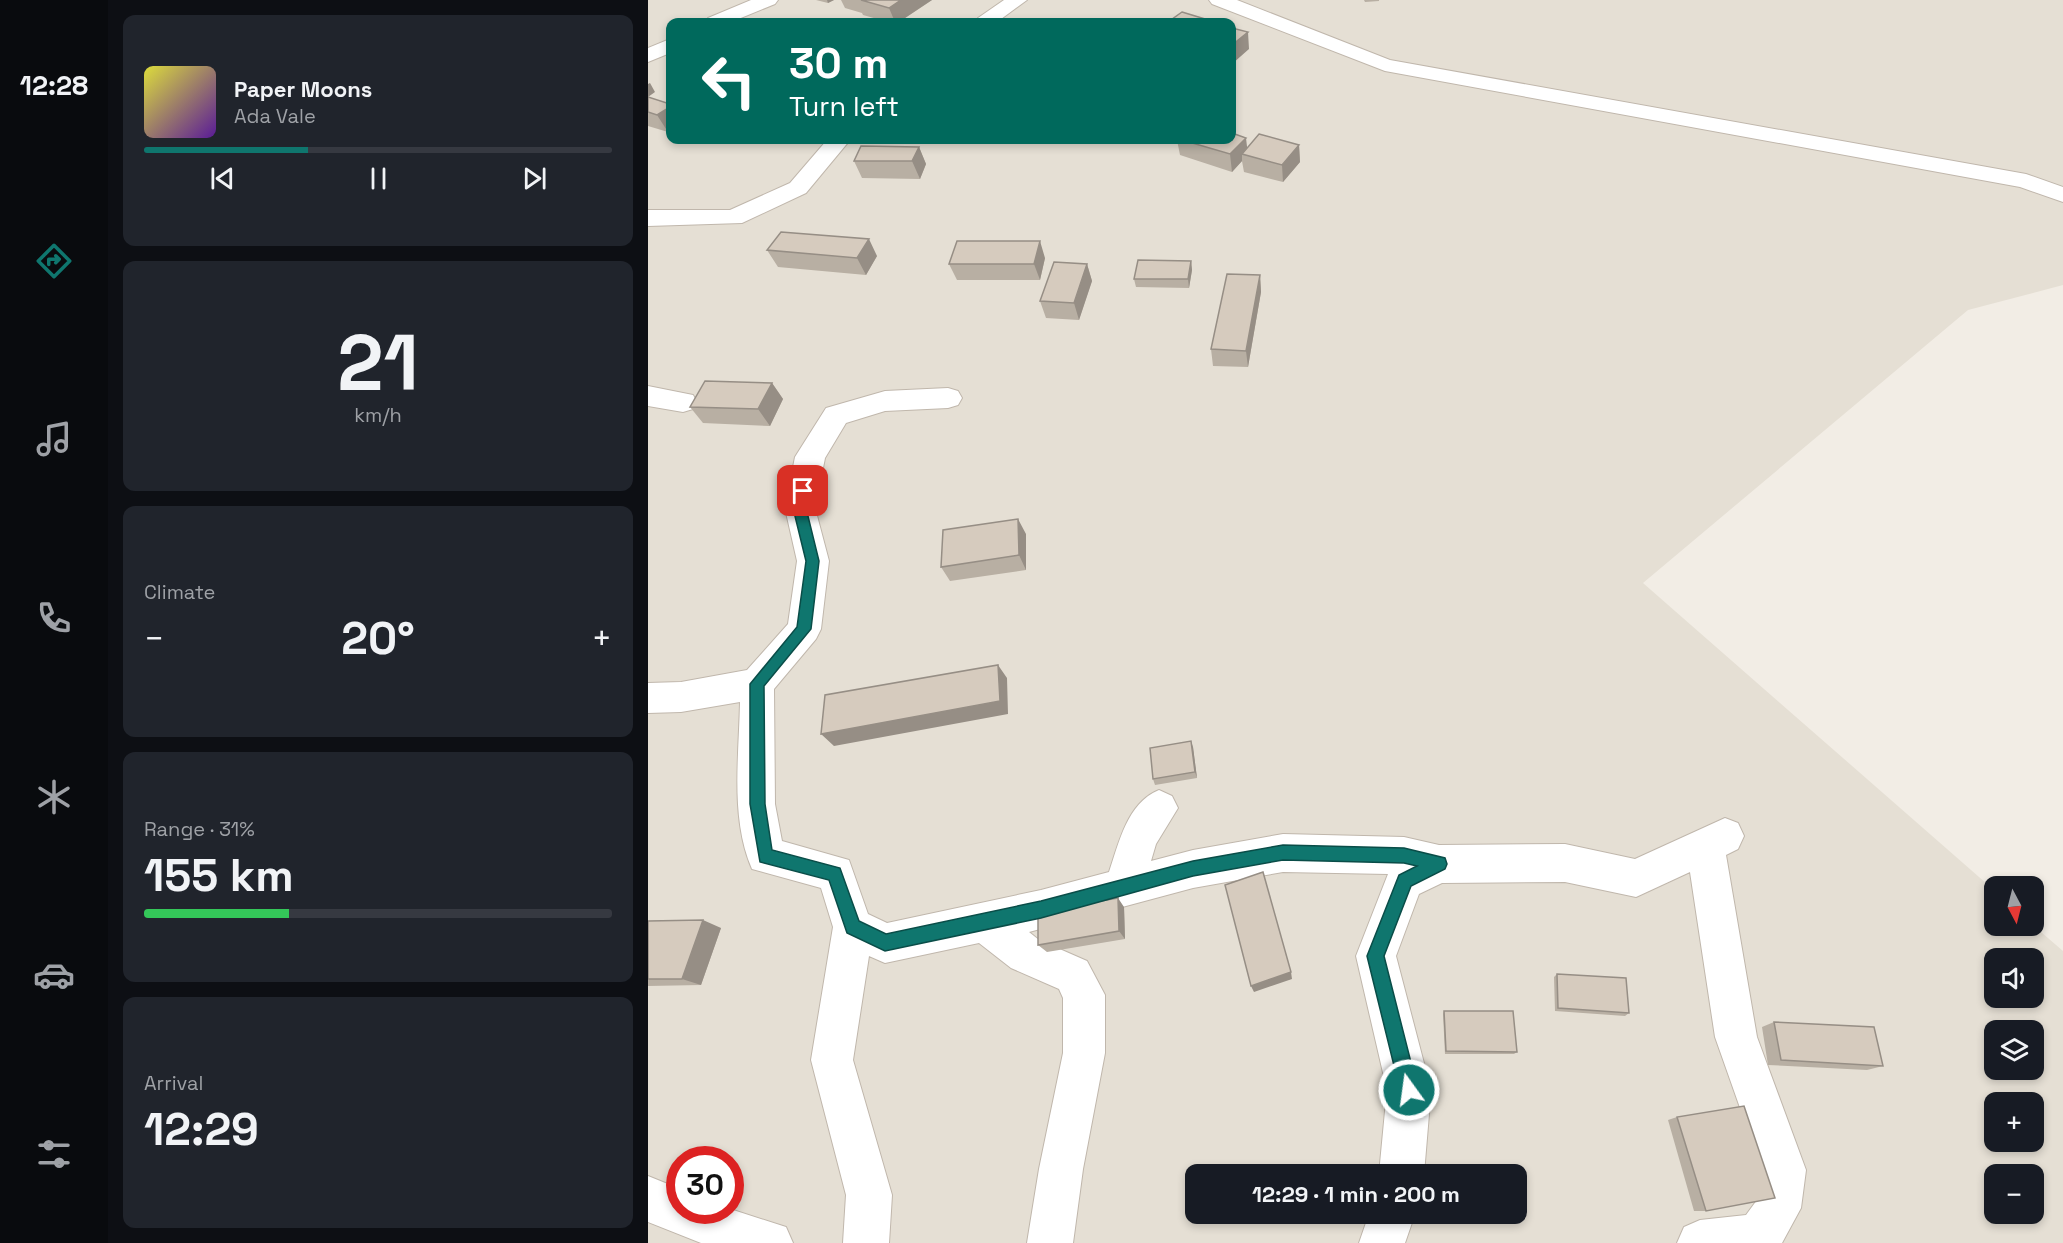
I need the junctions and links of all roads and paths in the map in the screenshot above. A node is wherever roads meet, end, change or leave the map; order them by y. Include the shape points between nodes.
1 (768, 0) edge
2 (1017, 0) edge
3 (1219, 0) edge
4 (725, 18) edge
5 (991, 18) edge
6 (666, 47) edge
7 (648, 56) edge
8 (836, 144) edge
9 (2063, 195) edge
10 (648, 219) edge
11 (648, 396) edge
12 (948, 398) dead end
13 (683, 402) dead end
14 (757, 684) junction
15 (648, 698) edge
16 (1159, 808) dead end
17 (1439, 864) junction
18 (1123, 888) junction
19 (984, 922) junction
20 (853, 927) junction
21 (1402, 1164) edge
22 (648, 1199) edge
23 (1389, 1224) edge
24 (770, 1243) edge
25 (866, 1243) edge
26 (1050, 1243) edge
27 (1382, 1243) edge
28 (1700, 1243) edge

1 - 4 street
2 - 5 street
3 - 9 street via 1385,65 2026,181
6 - 7 street
8 - 10 street via 798,188 733,218
11 - 13 street
12 - 14 street via 885,401 836,415 810,457 800,508 813,561 804,629
14 - 15 street via 681,698
14 - 20 street via 758,804 765,856 835,873
16 - 18 street via 1140,835
17 - 18 street via 1404,856 1283,853 1193,868
17 - 21 street via 1405,881 1376,956 1409,1090
17 - 28 street via 1565,863 1636,878 1715,841 1736,1037 1784,1170 1778,1208 1760,1237
18 - 19 street
19 - 20 street via 885,943
19 - 26 street via 1025,954 1073,975 1084,995 1084,1053 1060,1169
20 - 25 street via 832,1060 869,1195
22 - 24 street via 736,1234
23 - 27 street

